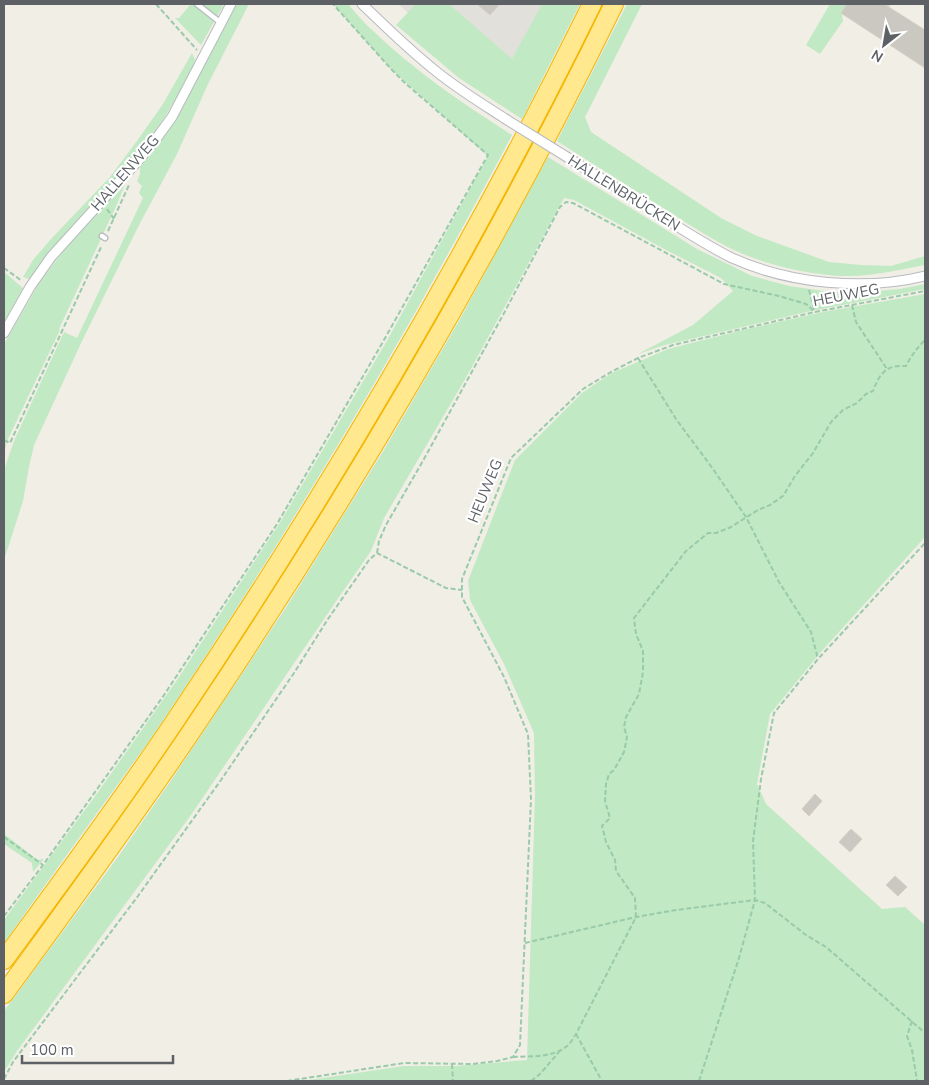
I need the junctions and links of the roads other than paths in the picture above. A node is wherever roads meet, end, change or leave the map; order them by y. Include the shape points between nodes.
1 (197, 4) edge
2 (231, 4) edge
3 (362, 4) edge
4 (592, 4) edge
5 (614, 4) edge
6 (221, 23) junction
7 (925, 276) edge
8 (4, 332) edge
9 (4, 960) edge
10 (4, 994) edge

1 - 6 lane
2 - 6 street, HALLENWEG
3 - 7 street, HALLENBRÜCKEN, bridge via 407,47 467,94 733,258 793,278 831,283 865,284
4 - 9 highway via 497,189 376,405 309,515 174,723
5 - 10 highway via 470,280 326,525 190,734
6 - 8 street, HALLENWEG via 172,117 138,162 51,257

